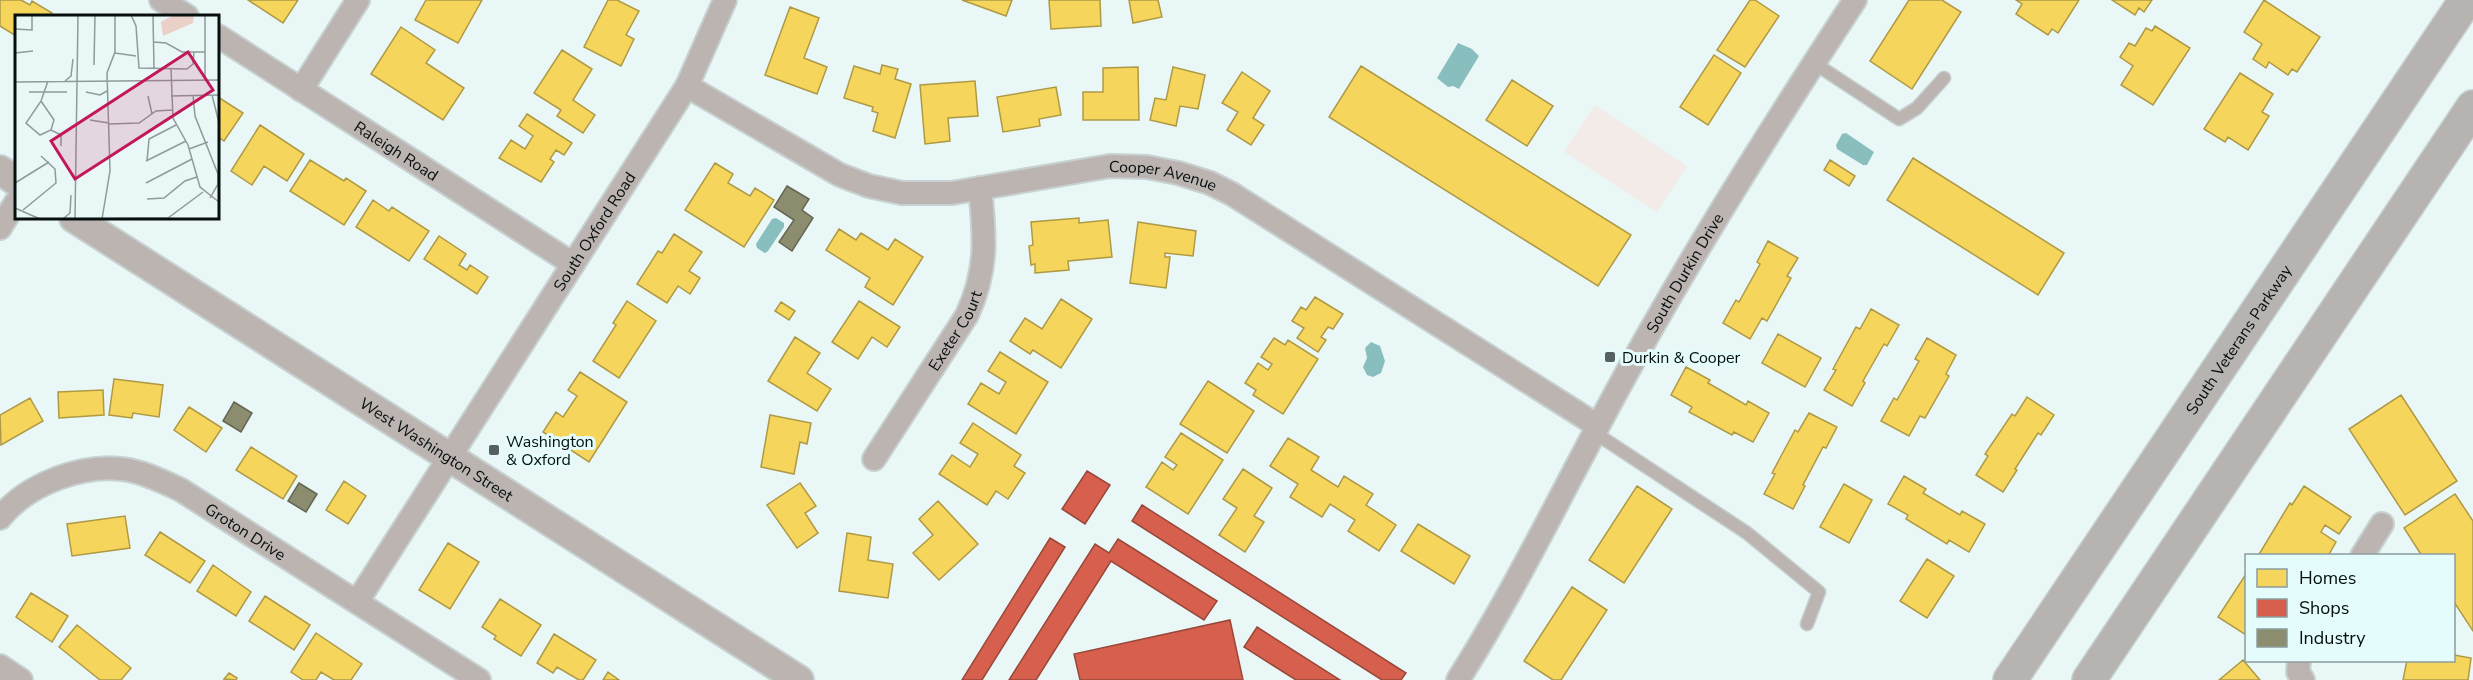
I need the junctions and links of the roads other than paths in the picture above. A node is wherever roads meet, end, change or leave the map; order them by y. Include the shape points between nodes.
1 (161, 0) edge
2 (358, 0) edge
3 (725, 0) edge
4 (1855, 0) edge
5 (2466, 0) edge
6 (185, 15) edge
7 (219, 37) edge
8 (1814, 63) junction
9 (1944, 78) dead end
10 (687, 86) junction
11 (301, 90) junction
12 (2473, 107) edge
13 (0, 170) edge
14 (15, 180) edge
15 (980, 188) junction
16 (15, 204) edge
17 (76, 219) edge
18 (0, 228) edge
19 (573, 264) junction
20 (1596, 430) junction
21 (450, 457) junction
22 (874, 459) dead end
23 (0, 518) edge
24 (2382, 524) dead end
25 (2363, 554) edge
26 (357, 602) junction
27 (1807, 624) dead end
28 (2299, 662) edge
29 (0, 666) edge
30 (21, 680) edge
31 (479, 680) edge
32 (799, 680) edge
33 (1458, 680) edge
34 (2010, 680) edge
35 (2089, 680) edge
36 (2303, 680) edge

1 - 6 street
2 - 11 street
3 - 10 street, South Oxford Road
4 - 8 street, South Durkin Drive
5 - 34 highway, South Veterans Parkway
7 - 11 street, Raleigh Road
8 - 9 lane via 1899,119 1917,108
8 - 20 street, South Durkin Drive via 1692,258
10 - 15 street, Cooper Avenue via 840,175 869,186 927,194
10 - 19 street, South Oxford Road
11 - 19 street, Raleigh Road
12 - 35 highway
13 - 14 street
15 - 20 street, Cooper Avenue via 1110,166 1147,167 1210,183
15 - 22 street, Exeter Court via 984,243 978,292
16 - 18 street
17 - 21 street, West Washington Street
19 - 21 street, South Oxford Road
20 - 27 lane via 1747,533 1819,592
20 - 33 street, South Durkin Drive via 1493,625
21 - 26 street, South Oxford Road
21 - 32 street, West Washington Street
23 - 26 street, Groton Drive via 38,487 59,478 100,469 128,470 181,490
24 - 25 street
26 - 31 street, Groton Drive
28 - 36 street via 2298,672
29 - 30 street

